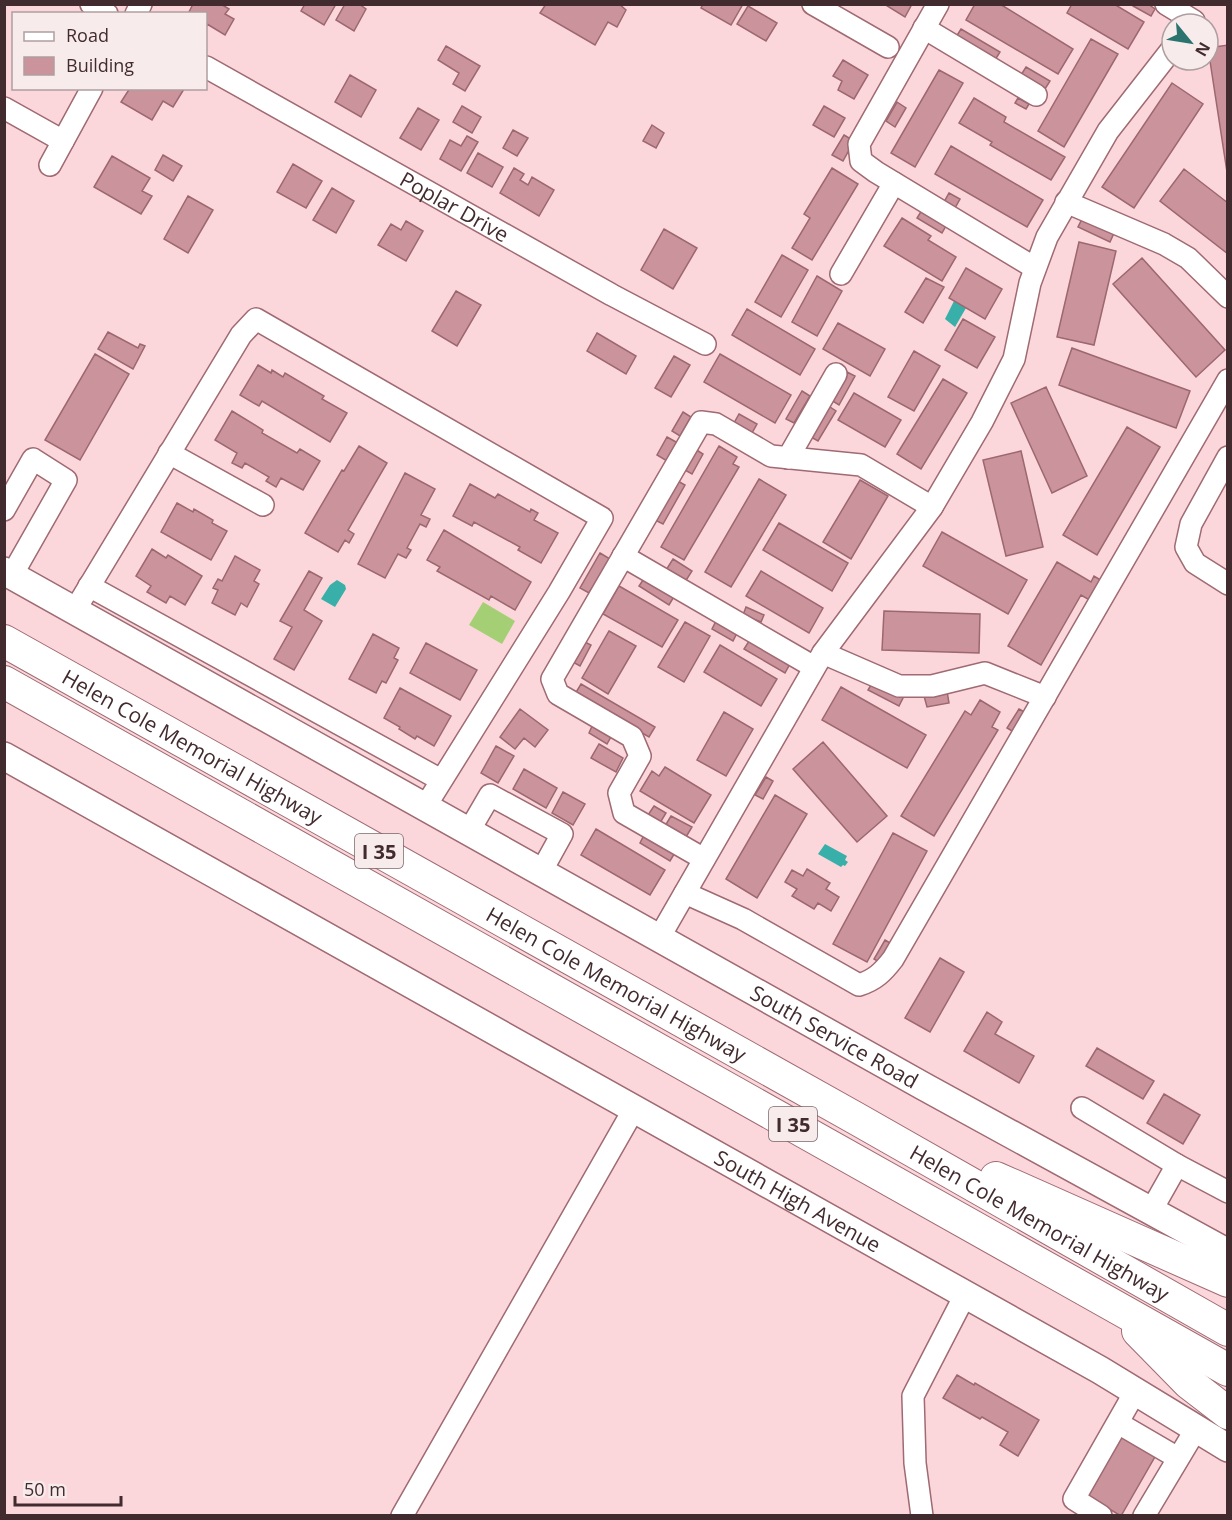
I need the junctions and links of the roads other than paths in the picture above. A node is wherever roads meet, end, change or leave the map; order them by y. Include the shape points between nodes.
1 (91, 4) edge
2 (813, 4) edge
3 (938, 4) edge
4 (1166, 4) edge
5 (104, 12) edge
6 (1187, 12) edge
7 (924, 28) junction
8 (888, 48) dead end
9 (1160, 64) edge
10 (207, 68) edge
11 (91, 90) edge
12 (1036, 95) dead end
13 (4, 108) edge
14 (63, 141) junction
15 (50, 165) dead end
16 (894, 183) junction
17 (1066, 202) junction
18 (1035, 268) junction
19 (842, 274) dead end
20 (1227, 297) edge
21 (705, 344) dead end
22 (836, 374) dead end
23 (1227, 380) edge
24 (169, 453) junction
25 (788, 458) junction
26 (1227, 458) edge
27 (263, 506) dead end
28 (932, 507) junction
29 (4, 510) edge
30 (623, 556) junction
31 (8, 573) edge
32 (1227, 584) edge
33 (89, 586) junction
34 (75, 610) junction
35 (4, 641) edge
36 (819, 660) junction
37 (4, 682) edge
38 (1045, 697) junction
39 (4, 756) edge
40 (441, 780) junction
41 (435, 813) junction
42 (469, 831) junction
43 (704, 859) junction
44 (541, 872) junction
45 (685, 893) junction
46 (659, 938) junction
47 (1082, 1108) dead end
48 (634, 1109) junction
49 (857, 1119) junction
50 (1177, 1165) junction
51 (1227, 1192) edge
52 (1151, 1211) junction
53 (1227, 1253) edge
54 (1227, 1281) edge
55 (965, 1295) junction
56 (1110, 1303) junction
57 (1227, 1330) edge
58 (1227, 1370) edge
59 (1136, 1392) junction
60 (1227, 1413) edge
61 (1118, 1423) junction
62 (1196, 1429) junction
63 (1227, 1448) edge
64 (1178, 1458) junction
65 (407, 1514) edge
66 (922, 1515) edge
67 (1101, 1515) edge
68 (1144, 1515) edge

1 - 5 street
2 - 8 street
3 - 7 street
4 - 6 street
7 - 12 street
7 - 16 street via 859,144 861,161
9 - 17 street via 1108,131
10 - 21 street, Poplar Drive
11 - 14 street
13 - 14 street
14 - 15 street
16 - 18 street
16 - 19 street
17 - 18 street
17 - 20 street via 1188,258
18 - 28 street via 1010,370
22 - 25 street
23 - 38 street
24 - 27 street
24 - 33 street
24 - 40 street via 241,335 256,319 602,519
25 - 28 street via 861,465
25 - 30 street via 771,456 716,424 700,422
26 - 32 street via 1198,509 1186,540 1196,563
28 - 36 street
29 - 31 street via 33,459 66,480
30 - 36 street
30 - 43 street via 552,679 558,694 632,737 640,756 620,793 624,813
31 - 34 main road, South Service Road
33 - 34 street
33 - 40 street
34 - 41 main road, South Service Road
35 - 49 highway, Helen Cole Memorial Highway / I 35
36 - 38 street via 899,686 932,686 985,673
36 - 43 street
37 - 56 highway, Helen Cole Memorial Highway / I 35
38 - 45 street via 893,959 881,975 869,982 859,985 743,919
39 - 48 main road, South High Avenue
40 - 41 street
41 - 42 main road, South Service Road
42 - 44 main road, South Service Road
42 - 44 street via 490,795 562,834
43 - 45 street
44 - 46 main road, South Service Road
45 - 46 street
46 - 52 main road, South Service Road
47 - 50 street
48 - 55 main road, South High Avenue
48 - 65 street
49 - 54 highway
49 - 57 highway, Helen Cole Memorial Highway / I 35
50 - 51 street
50 - 52 street
52 - 53 main road, South Service Road
55 - 59 main road, South High Avenue
55 - 66 street via 913,1396 915,1464
56 - 58 highway, Helen Cole Memorial Highway / I 35
56 - 60 highway via 1189,1383
59 - 61 street
59 - 62 main road, South High Avenue
61 - 64 street
61 - 67 street via 1074,1499
62 - 63 main road, South High Avenue
62 - 64 street
64 - 68 street

